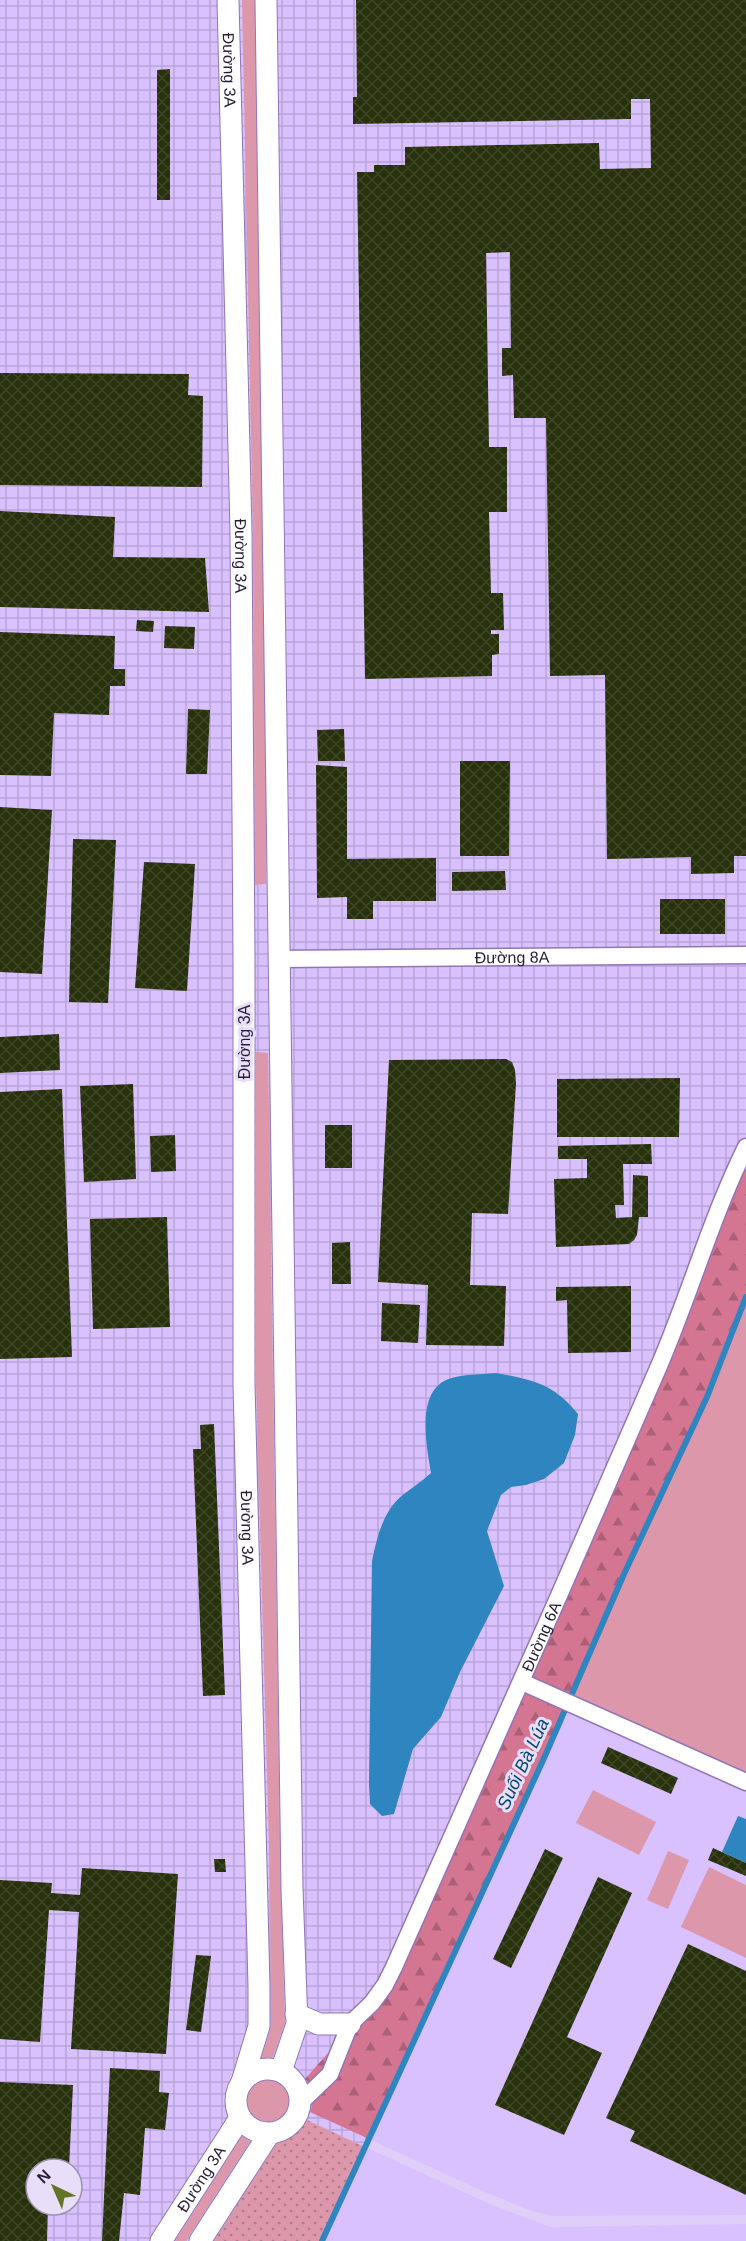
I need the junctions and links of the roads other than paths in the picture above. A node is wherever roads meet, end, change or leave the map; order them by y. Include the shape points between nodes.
1 (228, 0) edge
2 (266, 0) edge
3 (746, 955) edge
4 (278, 959) junction
5 (244, 960) junction
6 (746, 1147) edge
7 (522, 1682) junction
8 (746, 1782) edge
9 (296, 2014) junction
10 (350, 2024) junction
11 (281, 2071) junction
12 (242, 2082) junction
13 (300, 2103) junction
14 (240, 2118) junction
15 (269, 2134) junction
16 (162, 2241) edge
17 (200, 2241) edge

1 - 5 street, Đường 3A via 241,532
2 - 4 street, Đường 3A
3 - 4 street, Đường 8A
4 - 5 street
4 - 9 street, Đường 3A
5 - 12 street, Đường 3A via 244,1384 259,2026
6 - 7 street, Đường 6A via 680,1316
7 - 8 street
7 - 10 street, Đường 6A via 385,1985
9 - 10 street via 319,2024
9 - 11 street, Đường 3A via 297,2024
10 - 13 street, Đường 6A via 330,2074
11 - 12 street via 260,2070
11 - 13 street via 298,2088
12 - 14 street via 235,2100
13 - 15 street via 287,2127
14 - 15 street via 252,2130
14 - 16 street, Đường 3A
15 - 17 street, Đường 3A

